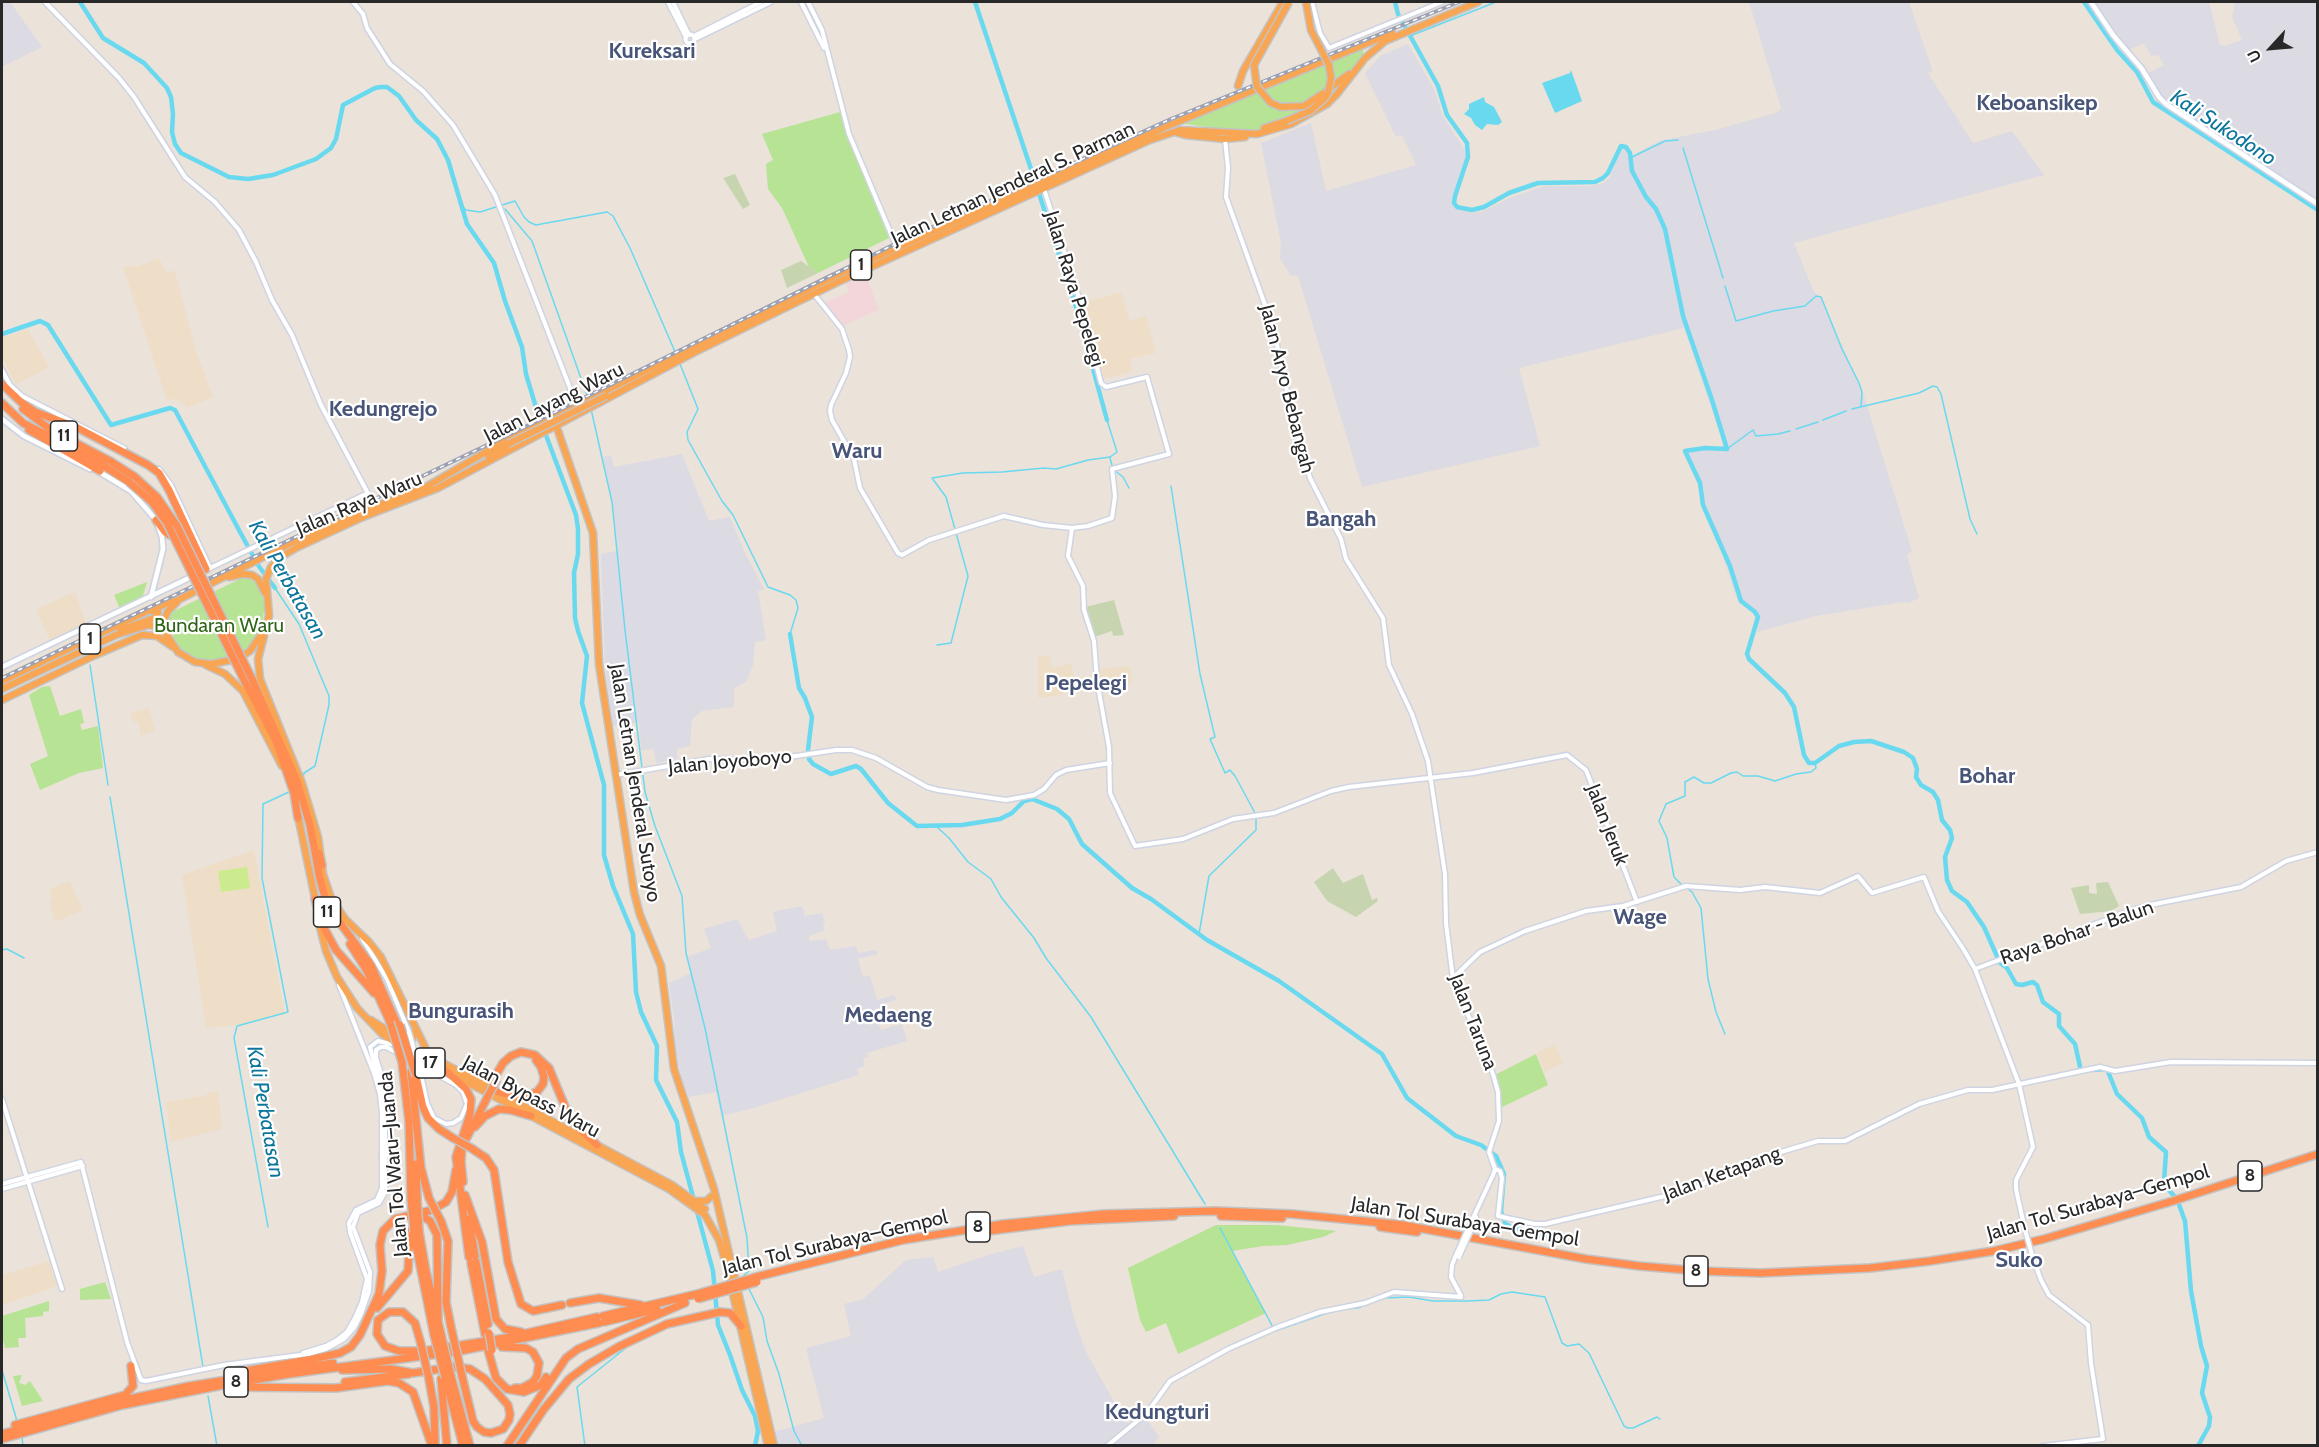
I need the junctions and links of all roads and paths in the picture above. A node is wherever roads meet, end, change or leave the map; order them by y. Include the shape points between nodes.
1 (45, 2) edge
2 (353, 2) edge
3 (670, 2) edge
4 (771, 2) edge
5 (801, 2) edge
6 (808, 2) edge
7 (1283, 2) edge
8 (1289, 2) edge
9 (1306, 2) edge
10 (1312, 2) edge
11 (1442, 2) edge
12 (1468, 2) edge
13 (1478, 2) edge
14 (2091, 2) edge
15 (762, 3) edge
16 (816, 20) junction
17 (811, 22) junction
18 (1407, 29) junction
19 (1356, 48) junction
20 (827, 54) junction
21 (1364, 60) junction
22 (1238, 86) dead end
23 (1183, 119) junction
24 (1172, 129) junction
25 (1190, 129) junction
26 (1247, 133) junction
27 (1257, 134) junction
28 (1225, 139) junction
29 (1038, 188) junction
30 (2318, 204) edge
31 (897, 248) junction
32 (837, 279) junction
33 (813, 294) junction
34 (692, 351) junction
35 (678, 357) junction
36 (2, 370) edge
37 (2, 384) edge
38 (2, 403) edge
39 (589, 404) junction
40 (577, 406) junction
41 (2, 419) edge
42 (567, 420) junction
43 (547, 421) junction
44 (23, 423) junction
45 (550, 428) junction
46 (562, 437) junction
47 (100, 471) junction
48 (132, 479) junction
49 (426, 489) junction
50 (368, 493) junction
51 (374, 505) junction
52 (181, 516) junction
53 (156, 520) junction
54 (1072, 528) junction
55 (208, 569) junction
56 (217, 581) junction
57 (151, 597) junction
58 (180, 600) junction
59 (268, 602) junction
60 (134, 618) junction
61 (134, 629) junction
62 (265, 629) junction
63 (113, 636) junction
64 (121, 643) junction
65 (174, 646) junction
66 (93, 656) junction
67 (202, 665) junction
68 (2, 667) edge
69 (2, 681) edge
70 (248, 681) junction
71 (2, 689) edge
72 (265, 696) junction
73 (248, 698) junction
74 (2, 700) edge
75 (1415, 722) joint
76 (1110, 763) junction
77 (615, 775) junction
78 (1431, 778) junction
79 (296, 786) junction
80 (298, 818) joint
81 (310, 825) junction
82 (2318, 852) edge
83 (322, 865) junction
84 (328, 892) junction
85 (315, 899) junction
86 (1637, 902) junction
87 (354, 928) junction
88 (1975, 969) junction
89 (337, 978) junction
90 (1453, 979) junction
91 (387, 997) junction
92 (357, 1008) junction
93 (390, 1017) junction
94 (416, 1029) junction
95 (401, 1047) junction
96 (2318, 1063) edge
97 (446, 1071) junction
98 (416, 1074) junction
99 (496, 1078) junction
100 (2019, 1083) junction
101 (495, 1090) junction
102 (2, 1099) edge
103 (485, 1099) junction
104 (385, 1104) junction
105 (531, 1116) junction
106 (416, 1128) junction
107 (456, 1140) junction
108 (597, 1145) junction
109 (2318, 1155) edge
110 (384, 1156) junction
111 (461, 1156) junction
112 (1495, 1169) junction
113 (456, 1170) junction
114 (26, 1179) junction
115 (2, 1184) edge
116 (712, 1185) junction
117 (2, 1188) edge
118 (465, 1195) junction
119 (712, 1196) junction
120 (413, 1200) junction
121 (694, 1201) junction
122 (463, 1207) junction
123 (406, 1215) junction
124 (712, 1222) junction
125 (414, 1232) junction
126 (721, 1235) junction
127 (729, 1251) junction
128 (473, 1260) junction
129 (726, 1264) junction
130 (62, 1288) dead end
131 (697, 1297) junction
132 (684, 1303) junction
133 (482, 1304) junction
134 (653, 1305) junction
135 (438, 1320) junction
136 (601, 1320) junction
137 (741, 1326) junction
138 (532, 1333) junction
139 (437, 1334) junction
140 (606, 1338) junction
141 (474, 1348) junction
142 (490, 1350) junction
143 (428, 1351) junction
144 (293, 1362) junction
145 (131, 1366) dead end
146 (326, 1369) junction
147 (417, 1373) junction
148 (446, 1377) junction
149 (550, 1381) junction
150 (189, 1386) junction
151 (218, 1386) junction
152 (326, 1388) junction
153 (2, 1429) edge
154 (2, 1434) edge
155 (2, 1439) edge
156 (434, 1446) edge
157 (447, 1446) edge
158 (463, 1446) edge
159 (470, 1446) edge
160 (507, 1446) edge
161 (512, 1446) edge
162 (519, 1446) edge
163 (768, 1446) edge
164 (774, 1446) edge
165 (1107, 1446) edge
166 (2043, 1446) edge

1 - 50 street via 119,78 185,177 215,202 239,230 292,335 321,405
2 - 40 street via 390,64 423,91 453,125 500,206
3 - 15 street via 691,37
4 - 15 street
5 - 17 street
6 - 16 street
7 - 22 highway
8 - 21 highway, bridge via 1254,65 1257,87 1271,103 1281,107 1304,106 1343,80
9 - 26 highway, bridge via 1311,30 1329,65 1328,93 1310,111
10 - 11 street via 1320,33 1329,48
12 - 18 highway, Jalan Letnan Jenderal S. Parman / 1
13 - 18 highway, Jalan Letnan Jenderal S. Parman / 1
14 - 30 main road via 2162,100
16 - 17 street
16 - 20 street
17 - 20 street
18 - 19 highway, Jalan Letnan Jenderal S. Parman / 1
18 - 21 highway, Jalan Letnan Jenderal S. Parman / 1 via 1385,41
19 - 21 highway via 1365,50
19 - 23 highway, Jalan Letnan Jenderal S. Parman / 1
20 - 31 street via 849,134
21 - 27 highway, Jalan Letnan Jenderal S. Parman / 1 via 1337,94 1314,113
23 - 24 highway, Jalan Letnan Jenderal S. Parman / 1
23 - 25 highway via 1183,125
24 - 25 highway, Jalan Letnan Jenderal S. Parman / 1
24 - 28 highway via 1185,135
24 - 29 highway, Jalan Letnan Jenderal S. Parman / 1
25 - 26 highway, Jalan Letnan Jenderal S. Parman / 1
26 - 27 highway, Jalan Letnan Jenderal S. Parman / 1
27 - 28 highway
28 - 75 street, Jalan Aryo Bebangah via 1226,197 1274,327 1311,482 1337,530 1346,559 1383,618 1389,665
29 - 31 highway, 1
29 - 32 highway, Jalan Letnan Jenderal S. Parman / 1
29 - 54 street, Jalan Raya Pepelegi via 1082,307 1101,383 1106,387 1147,377 1168,454 1114,469 1112,518
31 - 32 highway, 1
32 - 33 highway, Jalan Letnan Jenderal S. Parman / 1
32 - 34 highway, 1
33 - 34 highway, Jalan Letnan Jenderal S. Parman / 1
33 - 54 street via 842,329 849,350 846,373 831,405 832,420 854,459 862,492 895,549 902,555 929,540 1004,516
34 - 35 highway, Jalan Layang Waru / 1
35 - 39 highway
35 - 49 highway, Jalan Layang Waru / 1, bridge
36 - 55 street via 10,386 22,396 159,469 171,485
37 - 48 highway, Jalan Tol Waru–Juanda / 11 via 37,420 110,461
37 - 52 highway via 35,412 76,427 152,468 163,479
38 - 44 highway, Jalan Tol Waru–Juanda / 11
39 - 40 highway
39 - 42 highway
40 - 43 highway
41 - 47 main road via 30,439
42 - 45 highway
42 - 46 highway
43 - 45 highway
43 - 49 highway, Jalan Raya Waru via 472,459
44 - 47 highway
44 - 48 highway, Jalan Tol Waru–Juanda / 11
45 - 46 highway
45 - 49 highway, Jalan Raya Waru via 438,488
46 - 77 highway, Jalan Letnan Jenderal Sutoyo via 593,533 599,664
47 - 53 main road via 131,491
48 - 70 highway, Jalan Tol Waru–Juanda / 11, bridge via 167,523
49 - 51 highway, Jalan Raya Waru / 1
49 - 59 highway, Jalan Raya Waru / 1 via 282,556 266,579
50 - 51 street
50 - 55 street
51 - 56 highway, Jalan Raya Waru / 1
52 - 53 highway via 181,528 172,535
52 - 55 highway
53 - 57 main road via 163,549
54 - 76 street via 1068,556 1083,585
55 - 57 main road
56 - 58 highway, Jalan Raya Waru / 1
56 - 59 highway via 240,574 252,575 261,583
57 - 68 main road
58 - 60 highway, 1
58 - 65 highway via 165,618
59 - 62 highway, Jalan Raya Waru / 1
60 - 63 highway via 155,610 159,613 156,618 123,628
60 - 69 highway, 1
61 - 63 highway, 1
61 - 64 highway
61 - 65 highway, 1 via 156,626
62 - 67 highway via 242,656
62 - 72 highway, Jalan Bypass Waru / 17 via 258,659
63 - 66 highway
63 - 71 highway, 1
64 - 65 highway, 1 via 152,634
64 - 66 highway, 1
65 - 67 highway, 1
66 - 74 highway, 1
67 - 73 highway, Jalan Bypass Waru / 17 via 225,674
70 - 79 highway, Jalan Tol Waru–Juanda / 11
70 - 79 highway, Jalan Tol Waru–Juanda / 11
72 - 73 highway via 249,667 243,664 237,671
72 - 79 highway, Jalan Bypass Waru / 17 via 281,730
73 - 79 highway, Jalan Bypass Waru / 17
75 - 78 street, Jalan Taruna
76 - 77 street, Jalan Joyoboyo via 1066,770 1034,795 1000,800 934,789 893,766 857,751 839,749 769,760 708,759
76 - 78 street via 1111,797 1135,846 1183,839 1233,819 1282,811 1331,791
77 - 116 highway, Jalan Letnan Jenderal Sutoyo via 635,901 663,975 674,1069
78 - 86 street, Jalan Jeruk via 1567,755 1586,770
78 - 90 street, Jalan Taruna via 1445,874
79 - 80 highway
79 - 81 highway, Jalan Tol Waru–Juanda / 11
79 - 83 highway, Jalan Bypass Waru / 17 via 318,837
79 - 93 highway, Jalan Tol Waru–Juanda / 11 via 321,898 332,921 357,954
80 - 85 highway, Jalan Bypass Waru / 17
81 - 83 highway
81 - 91 highway, Jalan Tol Waru–Juanda / 11 via 328,903
82 - 88 street, Raya Bohar - Balun via 2281,863 2241,887 2145,906
83 - 84 highway, Jalan Bypass Waru / 17
84 - 87 highway, Jalan Bypass Waru / 17
84 - 91 highway via 336,912 373,965
85 - 89 highway, Jalan Bypass Waru / 17
85 - 93 highway via 336,950 371,988
86 - 88 street via 1682,887 1766,887 1820,893 1858,876 1872,893 1924,877 1938,911
86 - 90 street via 1586,911 1504,940 1480,952
87 - 94 highway, Jalan Bypass Waru / 17 via 381,957
87 - 98 street, bridge via 387,979 409,1032
88 - 100 street
89 - 92 highway, Jalan Bypass Waru / 17
89 - 110 street via 377,1081
90 - 112 street, Jalan Taruna via 1496,1083 1499,1121 1491,1149
91 - 93 highway, Jalan Tol Waru–Juanda / 11
92 - 94 highway via 401,1040 411,1040
92 - 95 highway, Jalan Bypass Waru / 17
93 - 98 highway, bridge via 399,1025
93 - 120 highway, Jalan Tol Waru–Juanda / 11, bridge via 402,1062
94 - 101 highway, Jalan Bypass Waru / 17 via 433,1058
95 - 97 highway, Jalan Bypass Waru / 17
95 - 104 street via 378,1041 370,1047
96 - 100 street, Jalan Ketapang via 2171,1062 2115,1071 2100,1067
97 - 105 highway, Jalan Bypass Waru / 17
97 - 107 highway via 471,1099 470,1114
98 - 104 street via 436,1120 449,1124 461,1118 467,1104 460,1089 383,1046 377,1048 375,1055 384,1083
98 - 106 highway, Jalan Tol Waru–Juanda / 11
98 - 107 highway via 428,1118
99 - 101 highway via 509,1062 522,1056 539,1064 544,1077 539,1090 528,1097
99 - 103 highway, bridge
99 - 108 highway via 503,1063 514,1054 527,1052 539,1058 551,1072 571,1121
100 - 112 street, Jalan Ketapang via 1992,1090 1956,1092 1919,1104 1845,1141 1818,1141 1747,1162 1691,1190 1552,1223 1500,1218 1497,1212 1502,1178
100 - 166 street, bridge via 2033,1147 2016,1180 2025,1230 2049,1295 2088,1325 2103,1439
101 - 108 highway, Jalan Bypass Waru / 17
102 - 114 street
103 - 107 highway
103 - 111 highway
104 - 110 street
105 - 111 highway via 507,1109 489,1113 469,1136
105 - 121 highway, Jalan Bypass Waru / 17
106 - 120 highway, 11
106 - 147 highway, bridge via 422,1175 446,1234 446,1302 450,1327 462,1376 473,1420 477,1427 491,1433 503,1429 510,1420 508,1405 478,1373 457,1366
107 - 113 highway
107 - 134 highway, bridge via 486,1158 494,1170 508,1262 521,1304 533,1311 599,1298
108 - 121 highway, Jalan Bypass Waru / 17
109 - 131 highway, Jalan Tol Surabaya–Gempol / 8, bridge via 2090,1231 2014,1250 1926,1266 1829,1275 1733,1277 1676,1273 1350,1223 1206,1215 1070,1221 979,1232 867,1253
110 - 114 street via 380,1195 356,1210 349,1223 368,1288 342,1336 326,1346 297,1354 146,1381 141,1380 128,1343 82,1164
111 - 118 highway
112 - 165 street, bridge via 1452,1265 1451,1277 1461,1297 1394,1292 1272,1330 1170,1381 1147,1413
113 - 122 highway
113 - 123 highway via 446,1202 429,1211
114 - 115 street
114 - 117 street
114 - 130 street
116 - 119 highway, Jalan Letnan Jenderal Sutoyo
116 - 127 highway, Jalan Letnan Jenderal Sutoyo
118 - 128 highway
118 - 138 highway via 482,1242 496,1319 505,1329
119 - 121 highway via 706,1201
119 - 126 highway, Jalan Letnan Jenderal Sutoyo
120 - 125 highway, Jalan Tol Waru–Juanda / 11, bridge
121 - 124 highway, Jalan Bypass Waru / 17
121 - 124 highway, Jalan Bypass Waru / 17
122 - 128 highway
122 - 128 highway via 464,1241
123 - 135 highway via 425,1218 436,1232
123 - 144 highway via 391,1222 382,1235 379,1294 356,1341 340,1353
124 - 126 highway, Jalan Bypass Waru / 17
124 - 129 highway, Jalan Bypass Waru / 17
125 - 135 highway, 11
125 - 139 highway, Jalan Tol Waru–Juanda / 11
125 - 144 highway via 408,1271 378,1305 357,1345 336,1357
126 - 127 highway, Jalan Bypass Waru / 17
126 - 129 highway, Jalan Letnan Jenderal Sutoyo
127 - 164 highway, 17
128 - 133 highway
128 - 133 highway via 483,1279
129 - 137 highway, 17
131 - 132 highway, Jalan Tol Surabaya–Gempol / 8
131 - 134 highway, Jalan Tol Surabaya–Gempol / 8
132 - 136 highway, Jalan Tol Surabaya–Gempol / 8
132 - 140 highway
133 - 142 highway, bridge
134 - 136 highway, Jalan Tol Surabaya–Gempol / 8
135 - 139 highway, 11
136 - 138 highway, Jalan Tol Surabaya–Gempol / 8
136 - 141 highway, Jalan Tol Surabaya–Gempol / 8
137 - 162 highway via 730,1313 720,1312 650,1330 576,1374 544,1409
137 - 163 highway, 17
138 - 143 highway, Jalan Tol Surabaya–Gempol / 8
139 - 148 highway, 11, bridge
139 - 148 highway, Jalan Tol Waru–Juanda / 11, bridge
140 - 142 highway via 567,1352 541,1385 524,1392 501,1384 492,1370
140 - 149 highway via 571,1353
141 - 142 highway via 526,1348 537,1358 537,1376 522,1388 509,1385 498,1375
141 - 146 highway, Jalan Tol Surabaya–Gempol / 8
143 - 150 highway, Jalan Tol Surabaya–Gempol / 8
143 - 156 highway, bridge via 399,1351 385,1346 377,1334 378,1320 389,1311 403,1312 415,1323 421,1344 429,1379 434,1407
144 - 150 highway
145 - 153 highway via 134,1386 125,1395
146 - 147 highway
146 - 151 highway, Jalan Tol Surabaya–Gempol / 8
147 - 152 highway via 359,1379
148 - 157 highway
148 - 158 highway, Jalan Tol Waru–Juanda / 11
148 - 159 highway, 11
149 - 160 highway
149 - 161 highway
150 - 154 highway, Jalan Tol Surabaya–Gempol / 8 via 106,1404
151 - 152 highway
151 - 155 highway, Jalan Tol Surabaya–Gempol / 8 via 123,1405
152 - 156 highway via 388,1381 408,1387 418,1401

